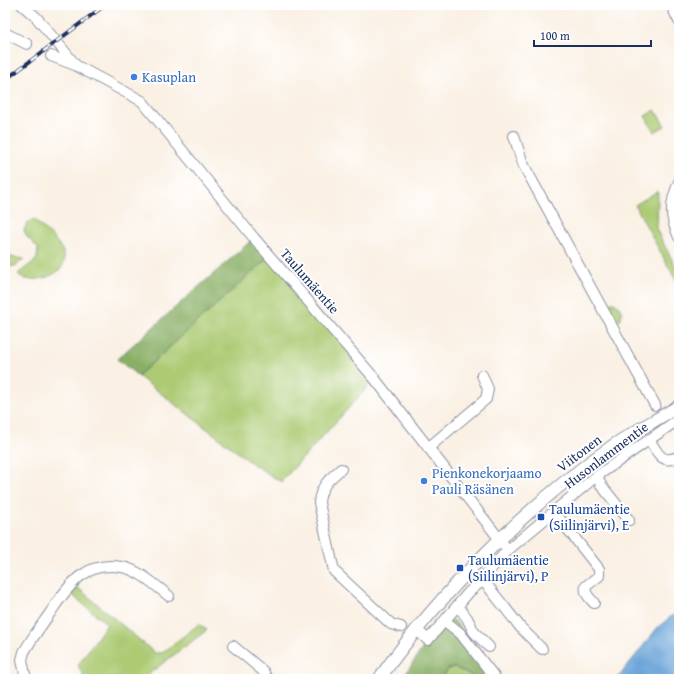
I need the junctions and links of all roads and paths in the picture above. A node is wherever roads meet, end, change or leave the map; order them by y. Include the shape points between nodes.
1 (22, 5) edge
2 (671, 5) edge
3 (679, 21) edge
4 (5, 33) edge
5 (27, 44) dead end
6 (51, 56) dead end
7 (75, 65) junction
8 (514, 136) dead end
9 (679, 182) edge
10 (679, 237) edge
11 (482, 375) dead end
12 (655, 405) dead end
13 (679, 406) edge
14 (678, 423) edge
15 (649, 439) junction
16 (428, 448) junction
17 (679, 456) edge
18 (341, 469) dead end
19 (598, 476) junction
20 (555, 513) junction
21 (629, 520) dead end
22 (500, 540) junction
23 (508, 550) junction
24 (483, 580) junction
25 (169, 596) dead end
26 (594, 603) dead end
27 (458, 606) junction
28 (445, 621) junction
29 (401, 627) dead end
30 (416, 629) junction
31 (233, 646) dead end
32 (489, 647) dead end
33 (542, 649) dead end
34 (26, 679) edge
35 (267, 679) edge
36 (379, 679) edge
37 (496, 679) edge

1 - 7 street, Taulumäentie via 36,17
2 - 3 street
4 - 5 street
6 - 7 street, Taulumäentie
7 - 16 street, Taulumäentie via 142,101 254,238 375,379
8 - 12 street via 522,164
9 - 10 street via 670,209
11 - 16 street via 488,389 486,399
13 - 22 main road, Viitonen via 615,445 566,482
14 - 15 street, Husonlammentie
15 - 17 street via 662,459 666,461
15 - 19 street, Husonlammentie
16 - 22 street, Taulumäentie
18 - 29 street via 328,479 319,498 332,567 391,624
19 - 20 street, Husonlammentie
19 - 21 street via 601,485
20 - 23 street, Husonlammentie
20 - 26 street via 600,569 599,576 585,589
22 - 23 street, Taulumäentie
22 - 30 main road, Viitonen
23 - 24 street, Husonlammentie
24 - 27 street, Husonlammentie
24 - 33 street via 521,628
25 - 34 street via 141,576 122,567 99,568 80,575 68,587 24,652 22,660
27 - 28 street, Husonlammentie
27 - 32 street via 474,632
28 - 30 street, Husonlammentie via 428,640
28 - 37 street via 460,633
30 - 36 main road, Viitonen
31 - 35 street via 263,671

